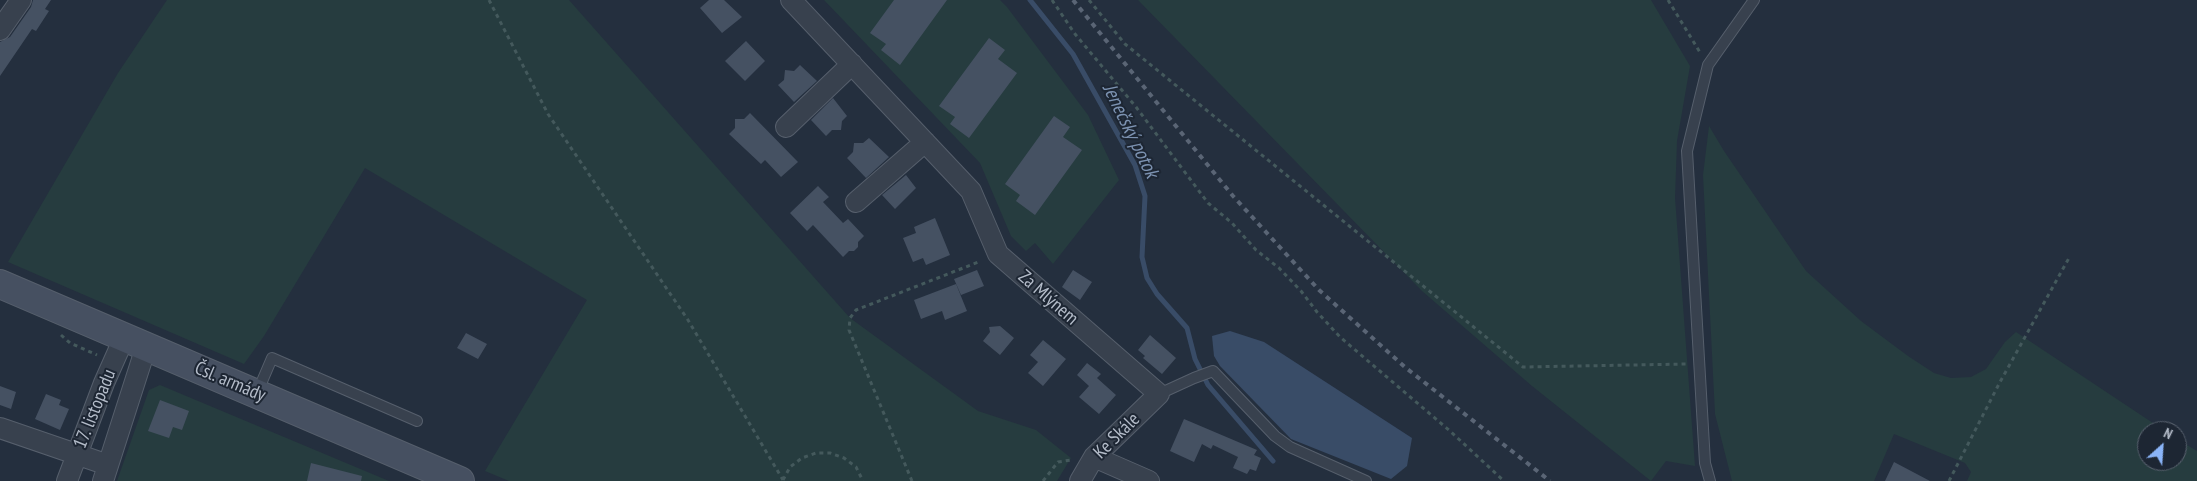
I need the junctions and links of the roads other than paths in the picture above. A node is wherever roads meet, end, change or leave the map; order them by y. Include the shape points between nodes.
1 (21, 0) edge
2 (791, 0) edge
3 (1754, 0) edge
4 (0, 30) edge
5 (852, 64) junction
6 (786, 126) dead end
7 (925, 142) junction
8 (856, 202) dead end
9 (0, 284) edge
10 (135, 342) junction
11 (257, 394) junction
12 (1159, 394) junction
13 (417, 422) dead end
14 (0, 428) edge
15 (76, 455) junction
16 (1094, 457) junction
17 (106, 473) edge
18 (67, 481) edge
19 (460, 481) edge
20 (1080, 481) edge
21 (1149, 481) edge
22 (1366, 481) edge
23 (1710, 481) edge

1 - 4 street
2 - 5 street, Za Mlýnem
3 - 23 lane via 1708,65 1687,151 1705,463
5 - 6 street
5 - 7 street, Za Mlýnem
7 - 8 street
7 - 12 street, Za Mlýnem via 970,191 998,254
9 - 10 main road, Čsl. armády
10 - 11 main road, Čsl. armády
10 - 15 street, 17. listopadu
10 - 17 street, 17. listopadu
11 - 13 lane via 272,358
11 - 19 main road, Čsl. armády
12 - 16 street, Ke Skále
12 - 22 lane via 1209,372 1216,374 1275,436 1290,447
14 - 15 street
15 - 17 street
15 - 18 street, 17. listopadu
16 - 20 street, Ke Skále
16 - 21 street

